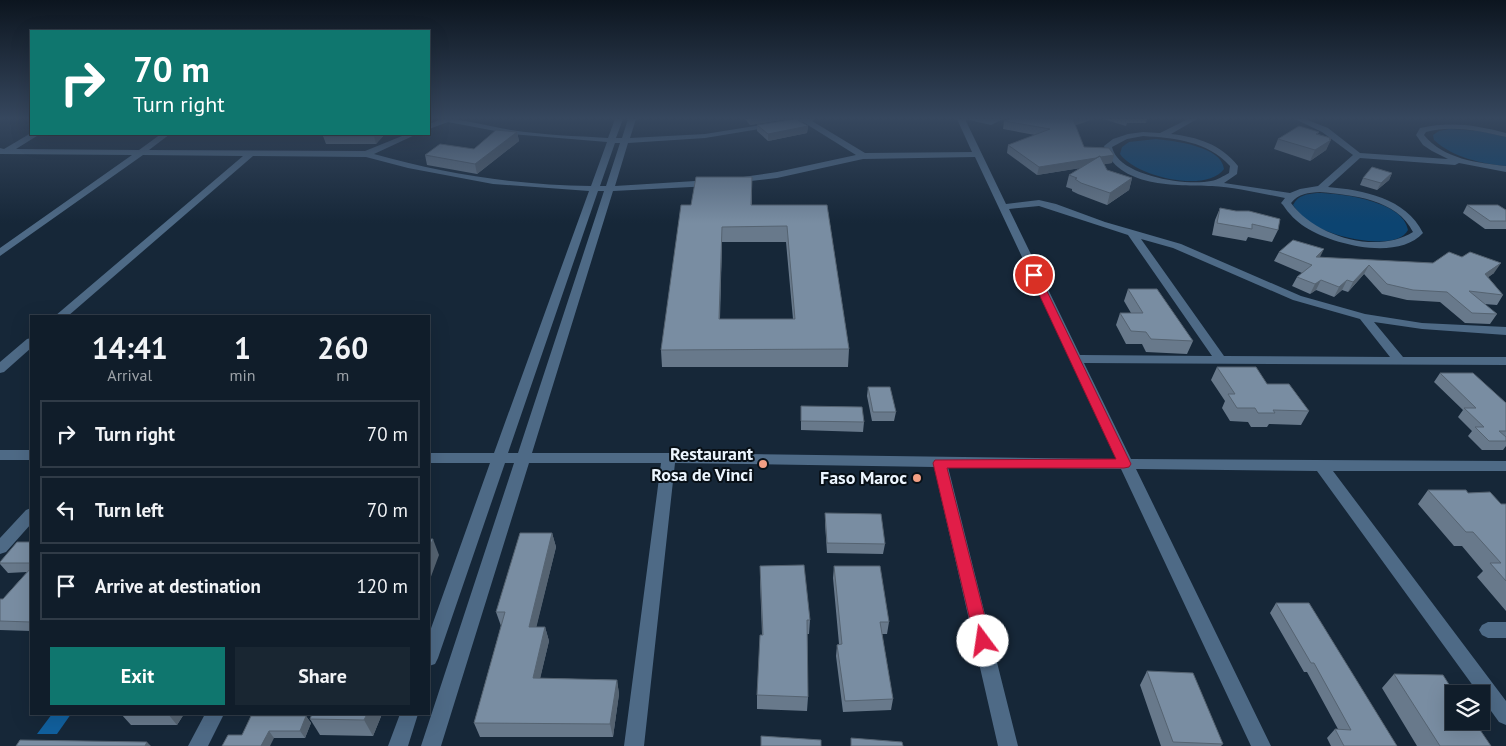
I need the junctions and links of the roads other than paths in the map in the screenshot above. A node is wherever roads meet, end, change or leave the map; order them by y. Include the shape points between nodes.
1 (138, 154) edge
2 (250, 154) edge
3 (355, 154) edge
4 (366, 154) joint
5 (605, 154) edge
6 (621, 154) edge
7 (860, 154) edge
8 (977, 154) joint
9 (1108, 154) edge
10 (1222, 154) edge
11 (1446, 154) edge
12 (1358, 155) joint
13 (863, 156) junction
14 (1470, 163) junction
15 (1490, 167) junction
16 (1506, 169) edge
17 (1506, 177) edge
18 (1210, 184) junction
19 (594, 189) junction
20 (610, 189) junction
21 (1320, 189) junction
22 (1290, 196) junction
23 (1002, 207) junction
24 (1132, 233) junction
25 (0, 253) edge
26 (569, 261) junction
27 (586, 261) junction
28 (551, 312) junction
29 (570, 313) junction
30 (62, 315) edge
31 (1364, 317) junction
32 (1506, 331) edge
33 (30, 343) edge
34 (1074, 359) junction
35 (1221, 360) junction
36 (1399, 360) junction
37 (1506, 361) edge
38 (0, 370) edge
39 (0, 455) edge
40 (30, 455) edge
41 (522, 457) junction
42 (430, 458) edge
43 (498, 458) junction
44 (669, 458) junction
45 (940, 463) junction
46 (1124, 464) junction
47 (1322, 466) junction
48 (1506, 466) edge
49 (30, 515) edge
50 (0, 548) edge
51 (1488, 630) dead end
52 (1506, 630) edge
53 (430, 655) edge
54 (214, 715) edge
55 (409, 715) edge
56 (1506, 716) edge
57 (198, 746) edge
58 (398, 746) edge
59 (431, 746) edge
60 (634, 746) edge
61 (1008, 746) edge
62 (1261, 746) edge

1 - 25 street
2 - 30 street
3 - 4 street
4 - 19 street via 408,167 493,182
5 - 19 street
6 - 20 street
7 - 13 street
8 - 13 street
8 - 23 street
9 - 18 street via 1115,163 1147,178 1191,185
10 - 18 street via 1234,166 1233,174
11 - 14 street
12 - 14 street
12 - 21 street
13 - 20 street via 777,176 685,186
14 - 15 street
15 - 16 street
15 - 17 street
18 - 22 street
19 - 20 street
19 - 26 street
20 - 27 street
21 - 22 street
21 - 22 street via 1350,192 1387,204 1416,223 1418,233 1411,240 1395,244 1347,240 1323,233 1290,213 1286,203
23 - 24 street via 1045,204
23 - 34 street
24 - 31 street via 1185,250 1298,298
24 - 35 street
26 - 27 street
26 - 28 street
27 - 29 street
28 - 29 street
28 - 43 street
29 - 41 street
31 - 32 street via 1422,326
31 - 36 street
33 - 38 street
34 - 35 street
34 - 46 street
35 - 36 street
36 - 37 street
39 - 40 street
41 - 43 street
41 - 44 street
41 - 59 street
42 - 43 street
43 - 53 street
44 - 45 street
44 - 60 street
45 - 46 street
45 - 61 street
46 - 47 street
46 - 62 street
47 - 48 street
47 - 56 street
49 - 50 street
51 - 52 street
54 - 57 street
55 - 58 street

